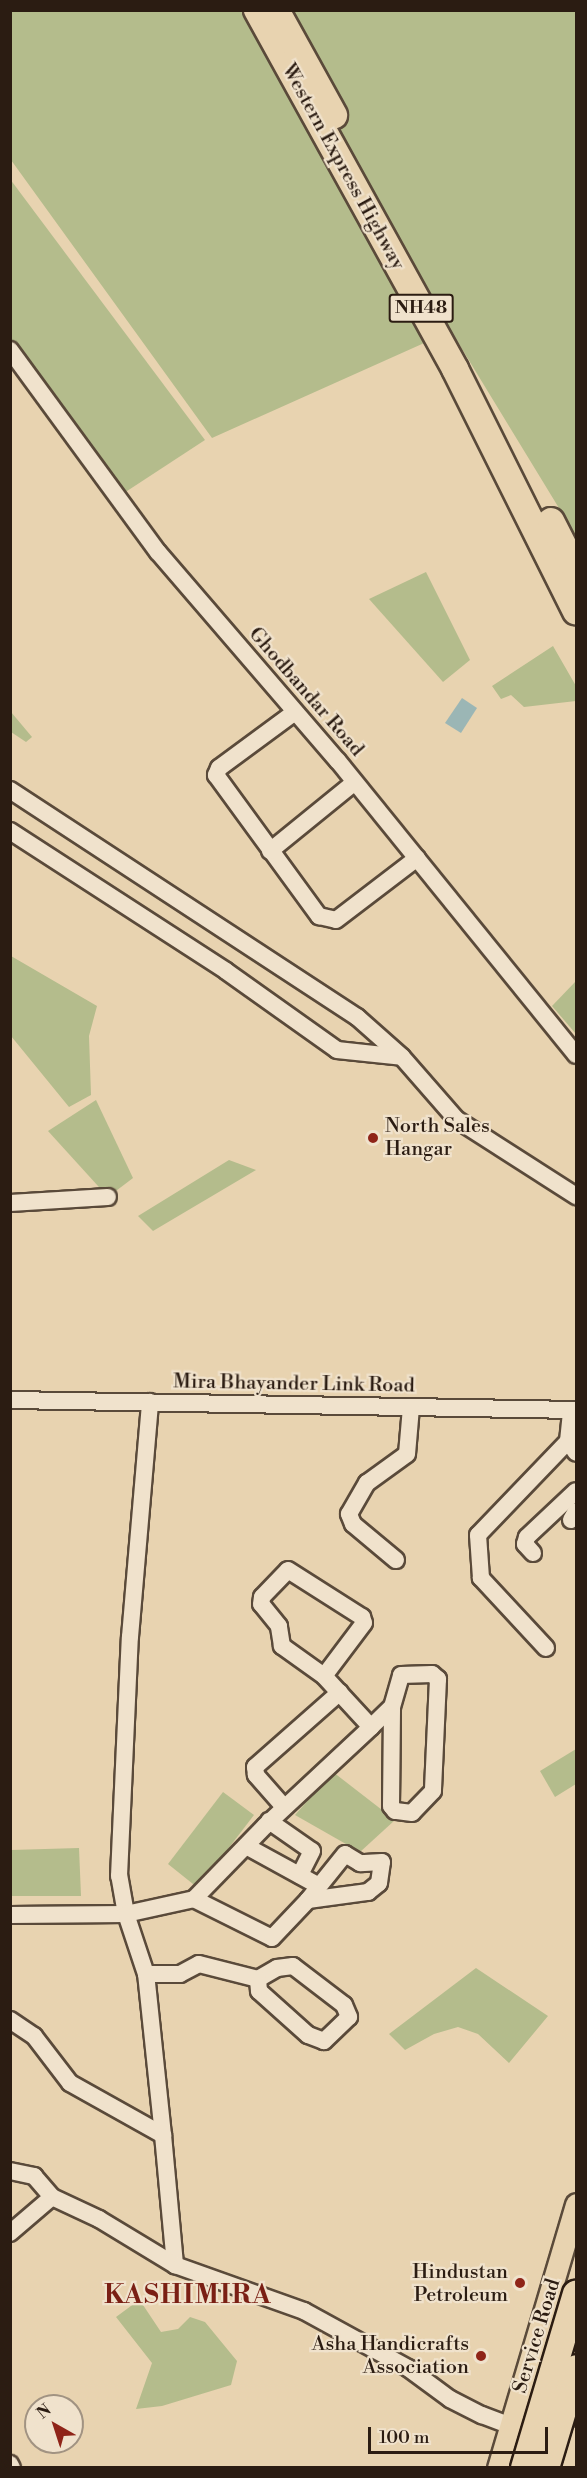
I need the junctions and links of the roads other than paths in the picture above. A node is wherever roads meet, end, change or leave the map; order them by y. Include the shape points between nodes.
1 (257, 10) edge
2 (277, 10) edge
3 (10, 350) edge
4 (576, 570) edge
5 (576, 612) edge
6 (295, 712) junction
7 (355, 782) junction
8 (10, 790) edge
9 (10, 831) edge
10 (270, 851) junction
11 (417, 858) junction
12 (576, 1055) edge
13 (402, 1057) junction
14 (576, 1196) edge
15 (108, 1197) dead end
16 (10, 1203) edge
17 (10, 1400) edge
18 (150, 1402) junction
19 (411, 1407) junction
20 (574, 1410) edge
21 (574, 1442) edge
22 (576, 1491) edge
23 (533, 1553) dead end
24 (396, 1560) dead end
25 (546, 1648) dead end
26 (324, 1676) junction
27 (340, 1692) junction
28 (392, 1707) junction
29 (371, 1727) junction
30 (284, 1808) junction
31 (269, 1821) junction
32 (246, 1846) junction
33 (300, 1875) junction
34 (319, 1886) junction
35 (194, 1899) junction
36 (308, 1900) junction
37 (126, 1914) junction
38 (10, 1915) edge
39 (146, 1974) junction
40 (258, 1979) junction
41 (14, 2021) edge
42 (163, 2135) junction
43 (10, 2171) edge
44 (52, 2197) junction
45 (576, 2204) edge
46 (10, 2233) edge
47 (175, 2265) junction
48 (576, 2294) edge
49 (576, 2368) edge
50 (511, 2423) junction
51 (573, 2452) edge
52 (498, 2468) edge
53 (524, 2468) edge
54 (546, 2468) edge

1 - 5 highway, Western Express Highway / NH48 via 455,369
2 - 4 highway, Western Express Highway / NH48
3 - 6 street, Ghodbandar Road via 158,552
6 - 7 street, Ghodbandar Road
6 - 10 street via 219,768 216,775
7 - 10 street
7 - 11 street, Ghodbandar Road
8 - 13 street via 357,1017
9 - 13 street via 226,971 337,1050
10 - 11 street via 319,916 336,920
11 - 12 street, Ghodbandar Road
13 - 14 street via 456,1119
15 - 16 street
17 - 18 street, Mira Bhayander Link Road
18 - 19 street, Mira Bhayander Link Road
18 - 37 street via 130,1637 119,1876
19 - 20 street, Mira Bhayander Link Road
19 - 24 street via 407,1454 367,1483 349,1514 353,1524
20 - 21 street
21 - 25 street via 478,1535 481,1578
22 - 23 street via 527,1537 525,1544
26 - 26 street via 282,1646 279,1626 261,1604 288,1570 362,1617 364,1623
26 - 27 street
27 - 29 street
27 - 30 street via 255,1767 256,1775
28 - 28 street via 397,1682 405,1672 432,1674 438,1679 433,1791 412,1813 395,1811 391,1806
28 - 29 street
29 - 30 street
30 - 31 street
31 - 32 street
31 - 33 street via 312,1851
32 - 33 street
32 - 35 street
33 - 34 street
34 - 36 street
34 - 36 street via 345,1854 360,1863 379,1861 383,1865 380,1883 363,1895
35 - 36 street via 267,1939 279,1935
35 - 37 street
37 - 38 street
37 - 39 street
39 - 40 street via 180,1974 199,1964
39 - 42 street
40 - 40 street via 276,1968 293,1966 344,2005 349,2017 324,2041 308,2035 259,1991
41 - 42 street via 33,2036 70,2083
42 - 47 street
43 - 44 street via 34,2176
44 - 46 street
44 - 47 street via 99,2219
45 - 50 main road, Service Road
47 - 50 street via 304,2311 408,2368 450,2399 482,2415
48 - 53 highway, bridge
49 - 54 highway, bridge
50 - 51 street
50 - 52 main road, Service Road

